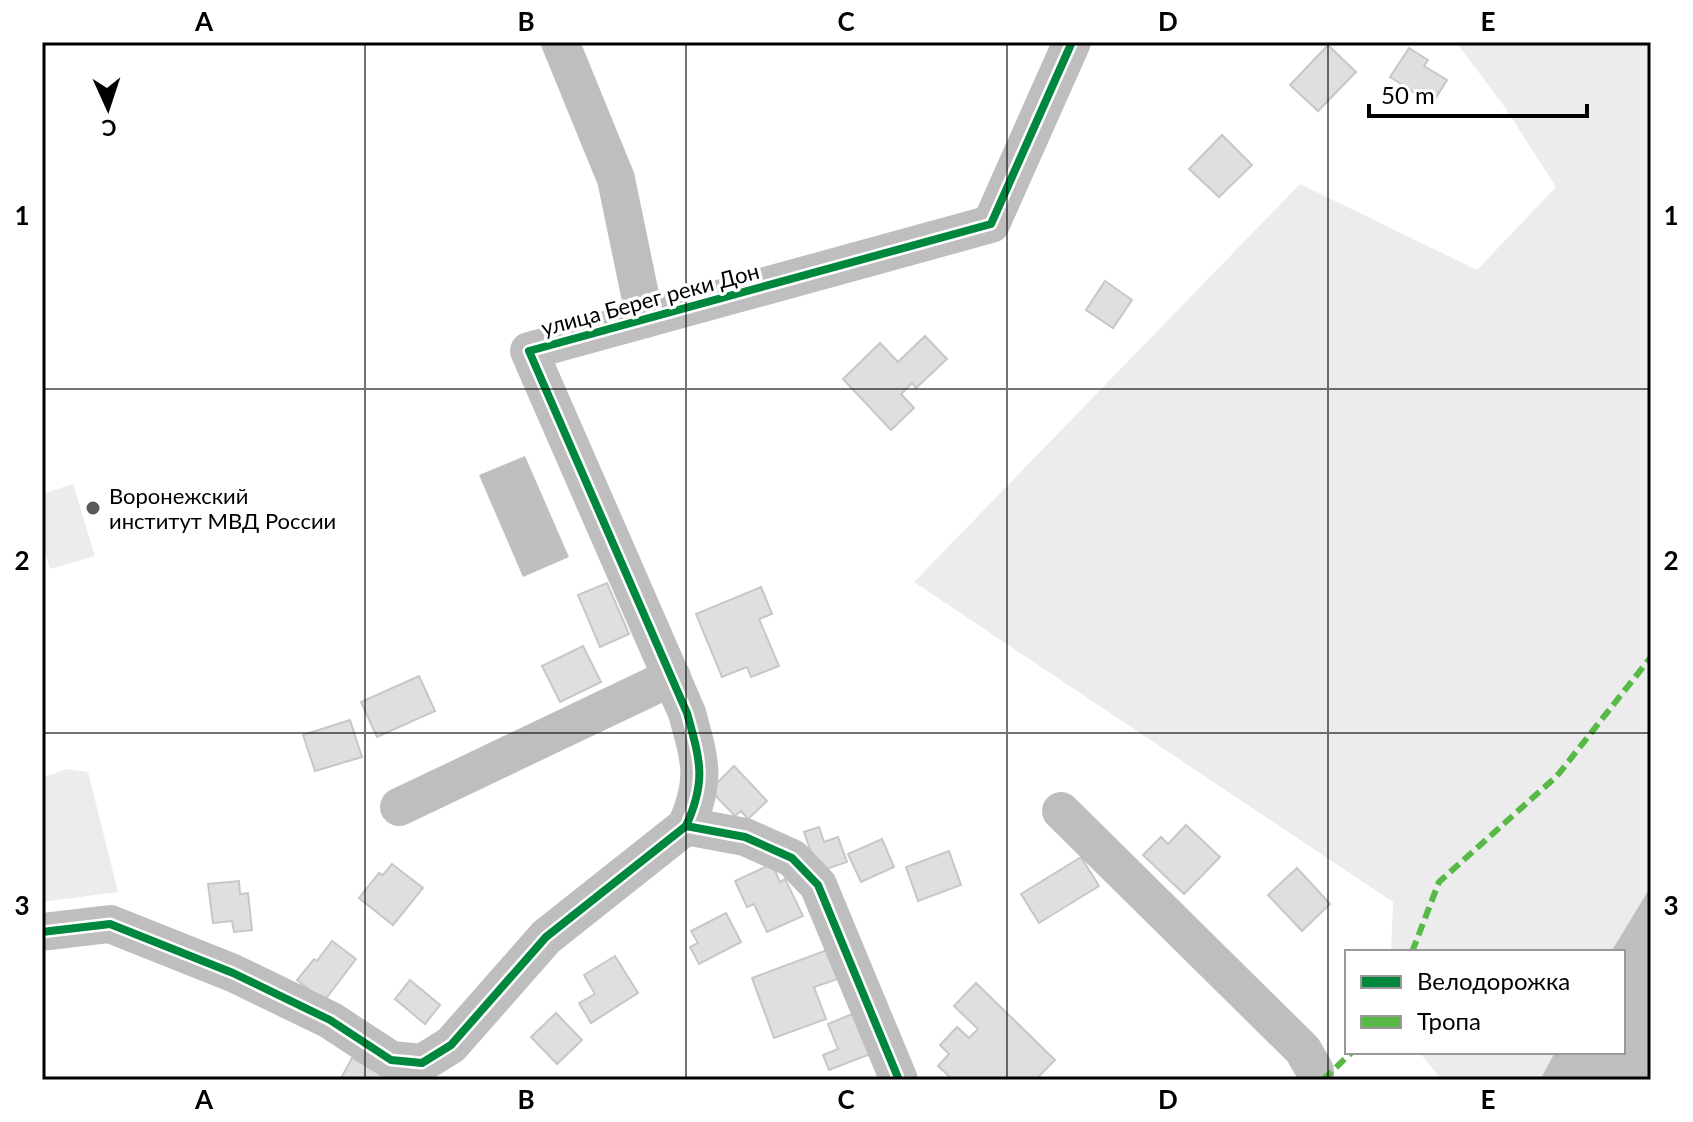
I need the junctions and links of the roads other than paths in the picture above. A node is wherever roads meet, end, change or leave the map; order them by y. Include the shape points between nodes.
1 (560, 42) edge
2 (1072, 42) edge
3 (645, 319) junction
4 (672, 677) junction
5 (399, 807) dead end
6 (1061, 811) dead end
7 (686, 826) junction
8 (42, 932) edge
9 (899, 1080) edge
10 (1315, 1080) edge

1 - 3 street via 616,179
2 - 3 street, улица Берег реки Дон via 991,224
3 - 4 street, улица Берег реки Дон via 529,351
4 - 5 street
4 - 7 street, улица Берег реки Дон via 701,765 697,802
6 - 10 street via 1303,1050
7 - 8 street via 546,937 451,1045 422,1063 391,1060 330,1020 233,973 110,924
7 - 9 street via 745,837 792,858 818,885

